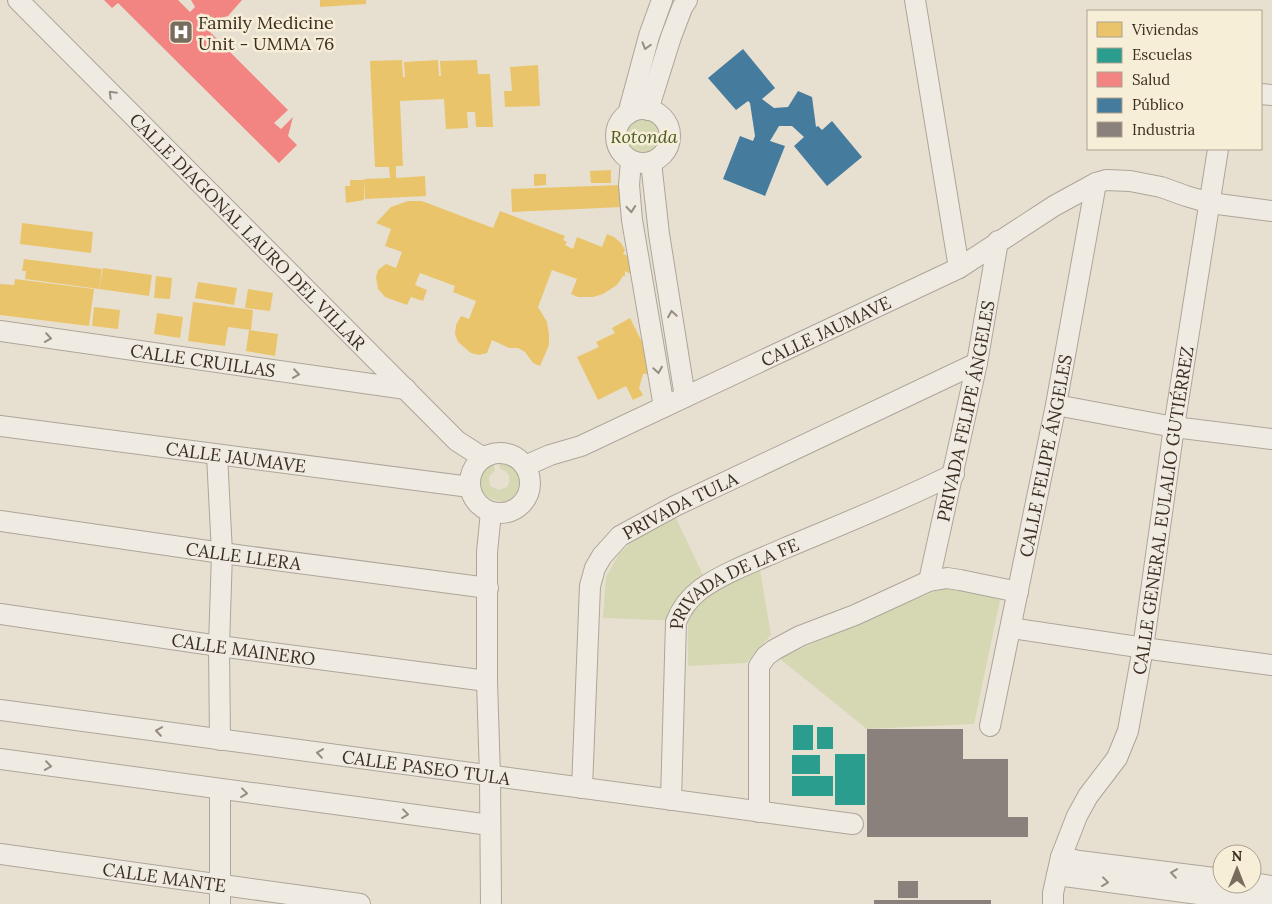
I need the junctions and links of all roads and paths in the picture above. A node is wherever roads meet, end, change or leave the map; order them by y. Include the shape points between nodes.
1 (18, 0) edge
2 (662, 0) edge
3 (687, 0) edge
4 (915, 0) edge
5 (648, 110) junction
6 (628, 114) junction
7 (1218, 150) edge
8 (631, 161) junction
9 (651, 162) junction
10 (1096, 183) junction
11 (1210, 203) junction
12 (1272, 211) edge
13 (998, 241) junction
14 (959, 268) junction
15 (0, 331) edge
16 (977, 363) junction
17 (406, 389) junction
18 (685, 397) junction
19 (1056, 405) junction
20 (664, 407) junction
21 (0, 426) edge
22 (1174, 427) junction
23 (1272, 440) edge
24 (217, 455) junction
25 (482, 458) junction
26 (525, 466) junction
27 (954, 474) junction
28 (470, 487) junction
29 (491, 512) junction
30 (0, 521) edge
31 (222, 553) junction
32 (929, 581) junction
33 (488, 588) junction
34 (1018, 592) junction
35 (0, 614) edge
36 (1011, 628) junction
37 (219, 646) junction
38 (1143, 648) junction
39 (1272, 665) edge
40 (487, 681) junction
41 (0, 710) edge
42 (990, 726) dead end
43 (220, 740) junction
44 (0, 759) edge
45 (490, 776) junction
46 (582, 788) junction
47 (220, 790) junction
48 (671, 800) junction
49 (758, 812) junction
50 (853, 824) dead end
51 (490, 825) junction
52 (0, 854) edge
53 (1059, 866) junction
54 (1212, 878) edge
55 (220, 895) edge
56 (360, 904) edge
57 (491, 904) edge
58 (1053, 904) edge
59 (1272, 904) edge

17 -> 1 street, CALLE DIAGONAL LAURO DEL VILLAR
2 -> 6 street
3 - 5 street via 671,37
4 - 14 street
5 - 6 street
5 - 9 street via 665,121 670,135 667,148
6 - 8 street via 618,124 616,138 620,151
7 - 11 street, CALLE GENERAL EULALIO GUTIÉRREZ
8 - 9 street
8 -> 20 street via 632,220
18 -> 9 street
10 - 11 street, CALLE JAUMAVE via 1118,180 1161,187
10 - 13 street, CALLE JAUMAVE
10 - 19 street, CALLE FELIPE ÁNGELES
11 - 12 street, CALLE JAUMAVE
11 - 22 street, CALLE GENERAL EULALIO GUTIÉRREZ
13 - 14 street, CALLE JAUMAVE
13 - 16 street, PRIVADA FELIPE ÁNGELES
14 - 18 street, CALLE JAUMAVE
15 -> 17 street, CALLE CRUILLAS
16 - 27 street, PRIVADA FELIPE ÁNGELES
16 - 46 street, PRIVADA TULA via 675,506 620,536 610,545 595,568 590,586
17 - 25 street, CALLE DIAGONAL LAURO DEL VILLAR via 457,440
18 - 20 street, CALLE JAUMAVE
19 - 22 street
19 - 34 street, CALLE FELIPE ÁNGELES
20 - 26 street, CALLE JAUMAVE via 580,446
21 - 24 street, CALLE JAUMAVE
22 - 23 street
22 - 38 street, CALLE GENERAL EULALIO GUTIÉRREZ
24 - 28 street, CALLE JAUMAVE
24 - 31 street
25 - 26 street via 493,453 509,454
25 - 28 street via 471,474
26 - 29 street via 530,484 526,498 514,509
27 - 32 street, PRIVADA FELIPE ÁNGELES
27 - 48 street, PRIVADA DE LA FE via 719,578 700,589 686,604 676,622
28 - 29 street via 478,504
29 - 33 street
30 - 31 street, CALLE LLERA
31 - 33 street, CALLE LLERA
31 - 37 street
32 - 34 street via 948,578
32 - 49 street via 800,636 766,656 759,666
33 - 40 street
34 - 36 street, CALLE FELIPE ÁNGELES
35 - 37 street, CALLE MAINERO
36 - 38 street
36 - 42 street, CALLE FELIPE ÁNGELES
37 - 40 street, CALLE MAINERO
37 - 43 street
38 - 39 street
38 - 53 street, CALLE GENERAL EULALIO GUTIÉRREZ via 1128,731 1117,758 1077,816
40 - 45 street
43 -> 41 street, CALLE PASEO TULA
45 -> 43 street, CALLE PASEO TULA
44 -> 47 street
45 - 46 street, CALLE PASEO TULA
45 - 51 street
46 - 48 street, CALLE PASEO TULA
47 -> 51 street
47 - 55 street
48 - 49 street, CALLE PASEO TULA
49 - 50 street, CALLE PASEO TULA
51 - 57 street
52 - 55 street, CALLE MANTE
54 -> 53 street via 1079,861
53 - 58 street, CALLE GENERAL EULALIO GUTIÉRREZ
53 -> 59 street
55 - 56 street, CALLE MANTE

